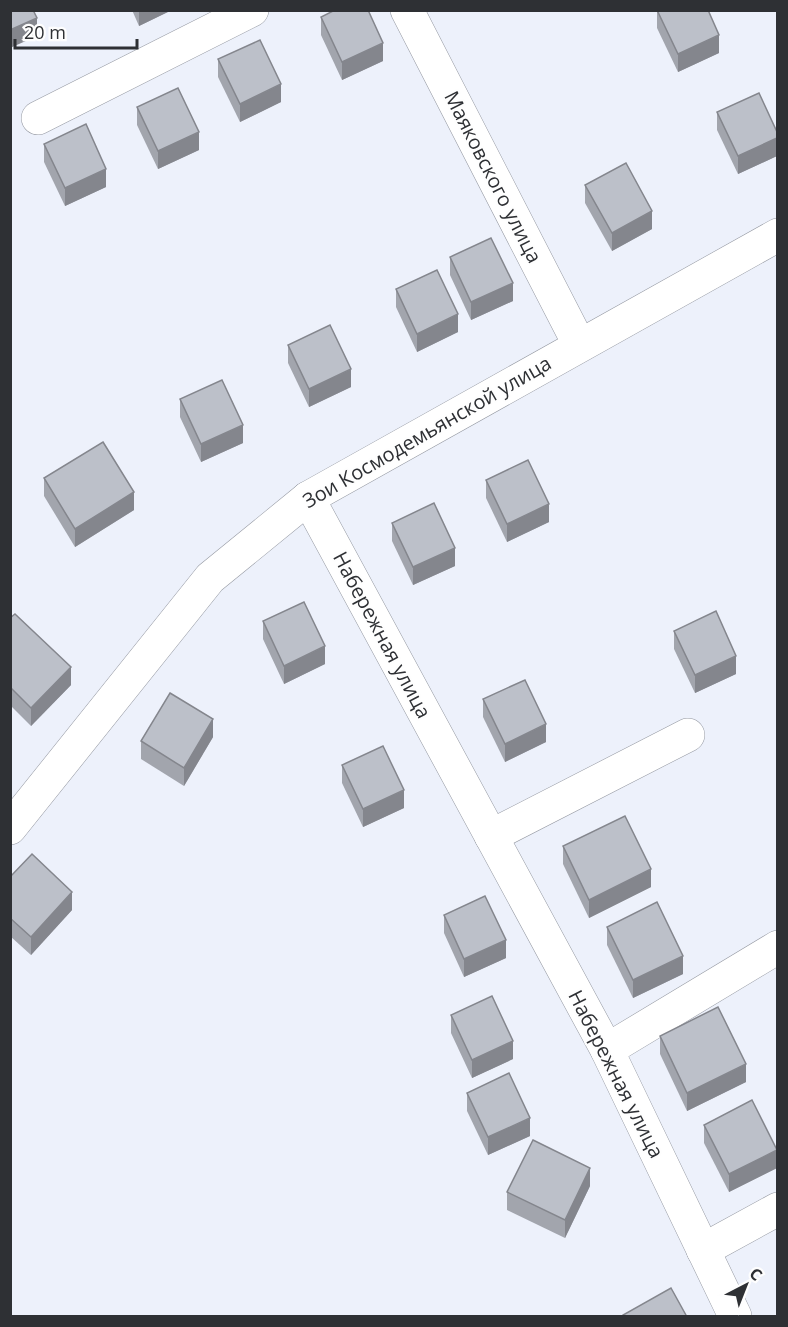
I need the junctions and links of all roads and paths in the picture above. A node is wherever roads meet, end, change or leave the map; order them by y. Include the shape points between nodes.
1 (252, 10) edge
2 (407, 10) edge
3 (38, 118) dead end
4 (777, 235) edge
5 (579, 344) junction
6 (308, 498) junction
7 (688, 735) dead end
8 (10, 828) edge
9 (491, 836) junction
10 (777, 946) edge
11 (607, 1050) junction
12 (777, 1209) edge
13 (703, 1250) junction
14 (735, 1317) edge

1 - 3 street
2 - 5 street, Маяковского улица
4 - 5 street, Зои Космодемьянской улица
5 - 6 street, Зои Космодемьянской улица
6 - 8 street, Зои Космодемьянской улица via 210,578
6 - 9 street, Набережная улица
7 - 9 street
9 - 11 street, Набережная улица
10 - 11 street
11 - 13 street, Набережная улица
12 - 13 street
13 - 14 street, Набережная улица

